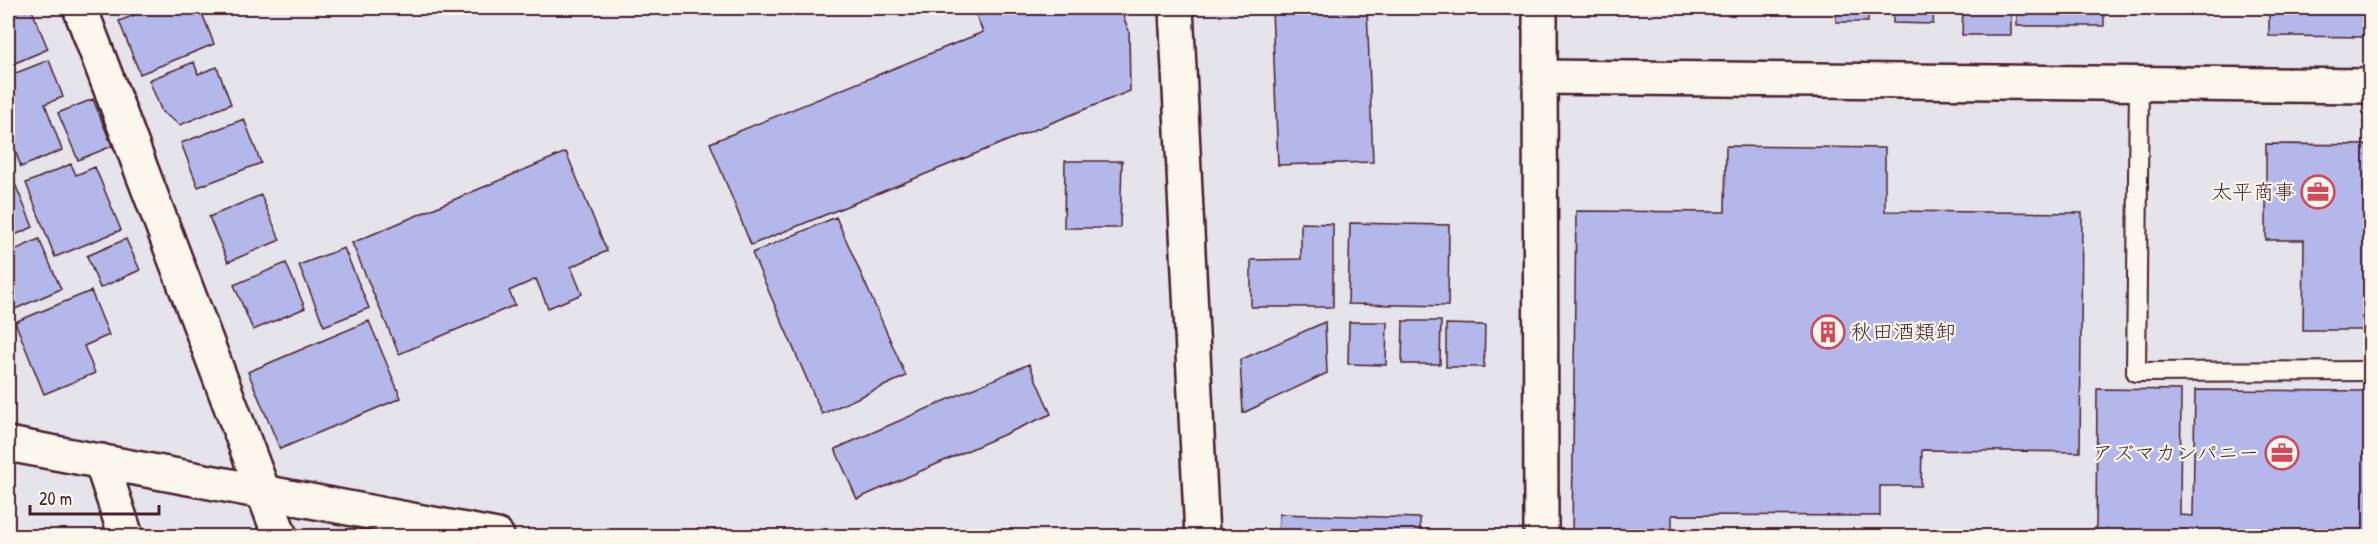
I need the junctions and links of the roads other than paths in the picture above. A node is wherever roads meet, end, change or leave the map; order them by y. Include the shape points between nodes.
1 (80, 8) edge
2 (1176, 8) edge
3 (1540, 8) edge
4 (1540, 77) junction
5 (2139, 83) junction
6 (2370, 86) edge
7 (2370, 371) edge
8 (10, 439) edge
9 (101, 461) junction
10 (263, 492) junction
11 (126, 537) edge
12 (280, 537) edge
13 (497, 537) edge
14 (1202, 537) edge
15 (1541, 537) edge

1 - 10 street
2 - 14 street
3 - 4 street
4 - 5 street
4 - 15 street
5 - 6 street
5 - 7 lane via 2136,372
8 - 9 street
9 - 10 street
9 - 11 street
10 - 12 street
10 - 13 street

